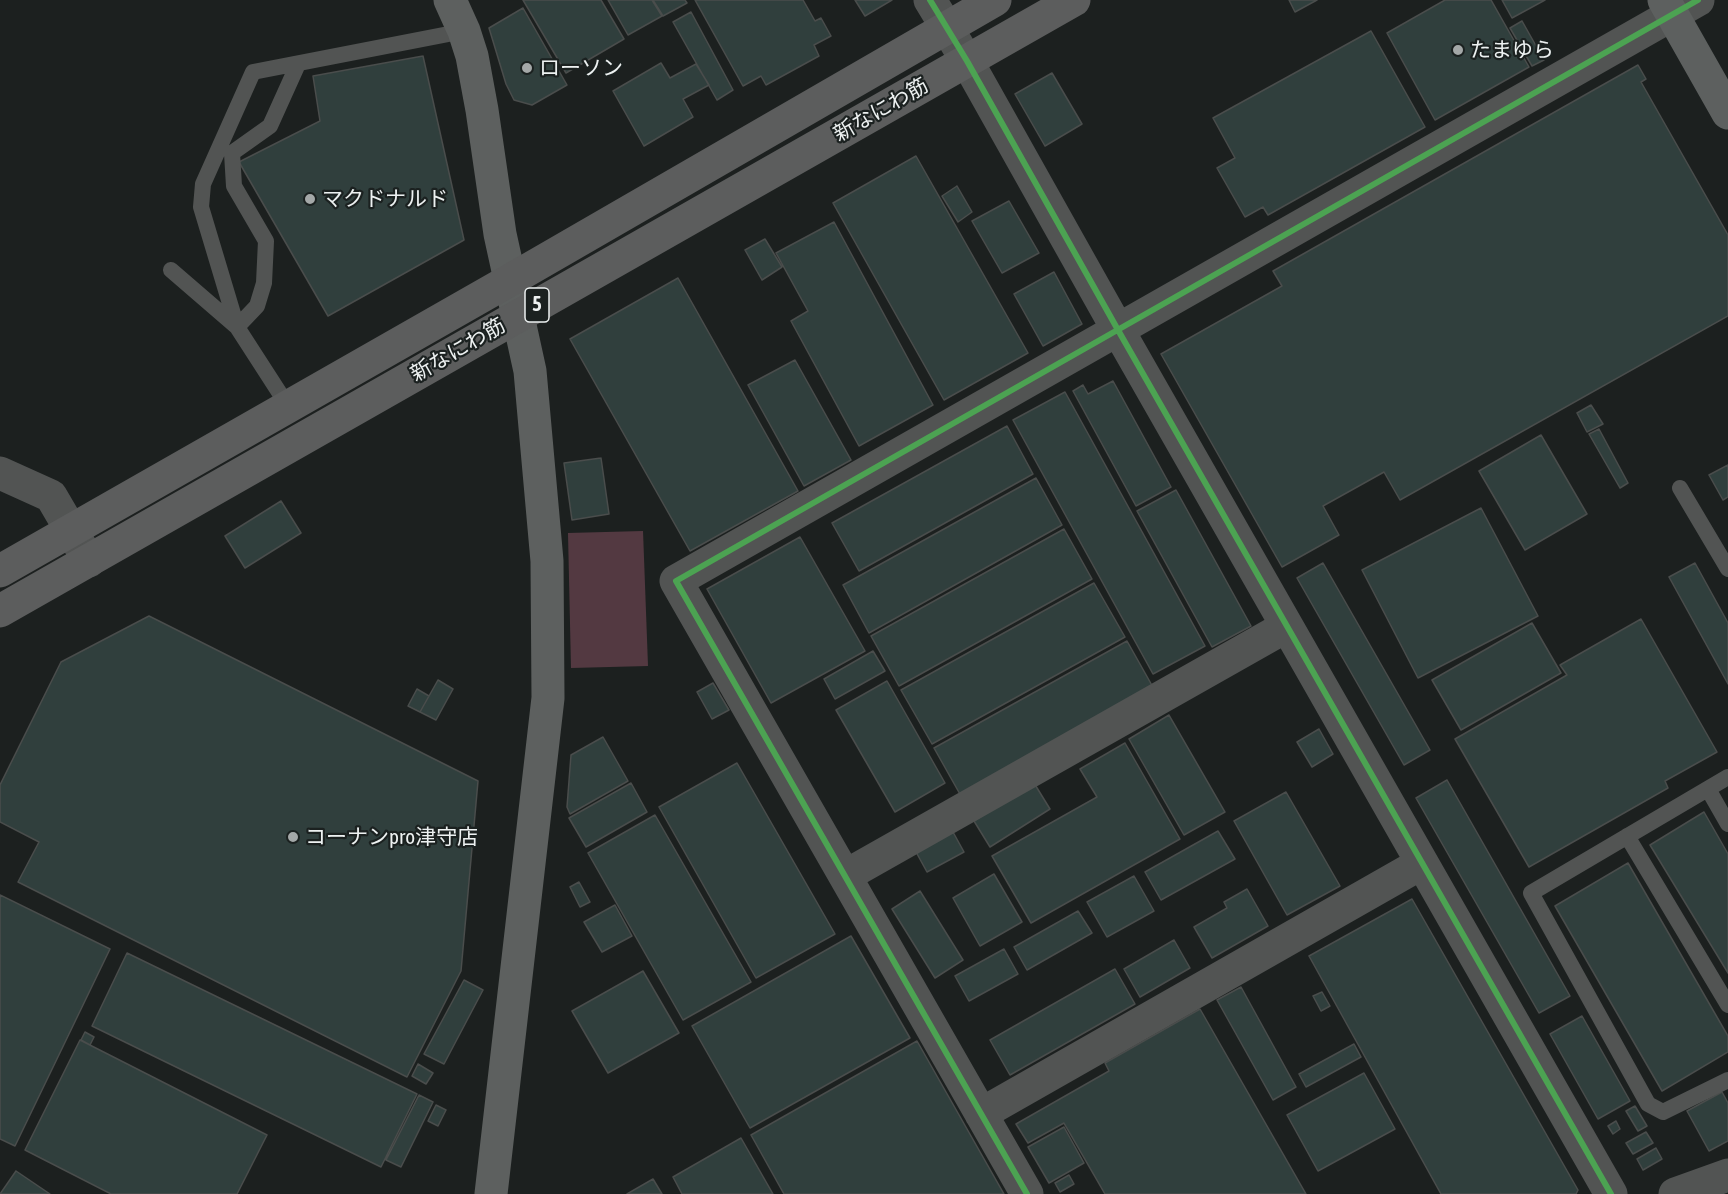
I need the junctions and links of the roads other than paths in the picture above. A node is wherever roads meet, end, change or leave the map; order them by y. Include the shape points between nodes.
1 (450, 0) edge
2 (930, 0) edge
3 (996, 0) edge
4 (1074, 0) edge
5 (1678, 5) edge
6 (946, 28) junction
7 (464, 31) junction
8 (967, 61) junction
9 (298, 64) junction
10 (1728, 113) edge
11 (171, 270) dead end
12 (512, 279) junction
13 (518, 315) junction
14 (237, 327) junction
15 (1118, 330) junction
16 (288, 406) junction
17 (0, 473) edge
18 (1680, 488) dead end
19 (72, 530) junction
20 (89, 561) junction
21 (1728, 569) edge
22 (0, 571) edge
23 (0, 611) edge
24 (1287, 626) junction
25 (1728, 777) edge
26 (1708, 789) junction
27 (1728, 824) edge
28 (1627, 836) junction
29 (1422, 863) junction
30 (845, 876) junction
31 (1728, 1005) edge
32 (1728, 1080) edge
33 (981, 1114) junction
34 (1728, 1175) edge
35 (491, 1194) edge
36 (1027, 1194) edge
37 (1611, 1194) edge
38 (1675, 1194) edge

1 - 7 street
2 - 6 street
3 - 6 main road, 新なにわ筋 / 5
4 - 8 main road, 新なにわ筋 / 5
5 - 10 street
5 - 15 street
6 - 8 street
6 - 12 main road, 新なにわ筋 / 5
7 - 9 lane
7 - 12 street via 482,110 500,234
8 - 13 main road, 新なにわ筋 / 5
8 - 15 street
9 - 14 lane via 270,126 232,153 234,186 266,241 264,283 257,306
9 - 14 lane via 253,72 202,184 201,207
11 - 14 lane
12 - 13 street
12 - 16 main road, 新なにわ筋 / 5
13 - 20 main road, 新なにわ筋 / 5
13 - 35 street via 530,371 547,561 548,698
14 - 16 lane
15 - 24 street
15 - 30 street via 676,581
16 - 19 main road, 新なにわ筋 / 5
17 - 19 street via 51,496
18 - 21 lane
19 - 20 street
19 - 22 main road, 新なにわ筋 / 5
20 - 23 main road, 新なにわ筋 / 5
24 - 29 street
24 - 30 street
25 - 26 lane
26 - 27 lane
26 - 28 lane
28 - 31 lane
28 - 32 lane via 1531,893 1648,1104 1663,1112
29 - 33 street
29 - 37 street
30 - 33 street
33 - 36 street
34 - 38 street

